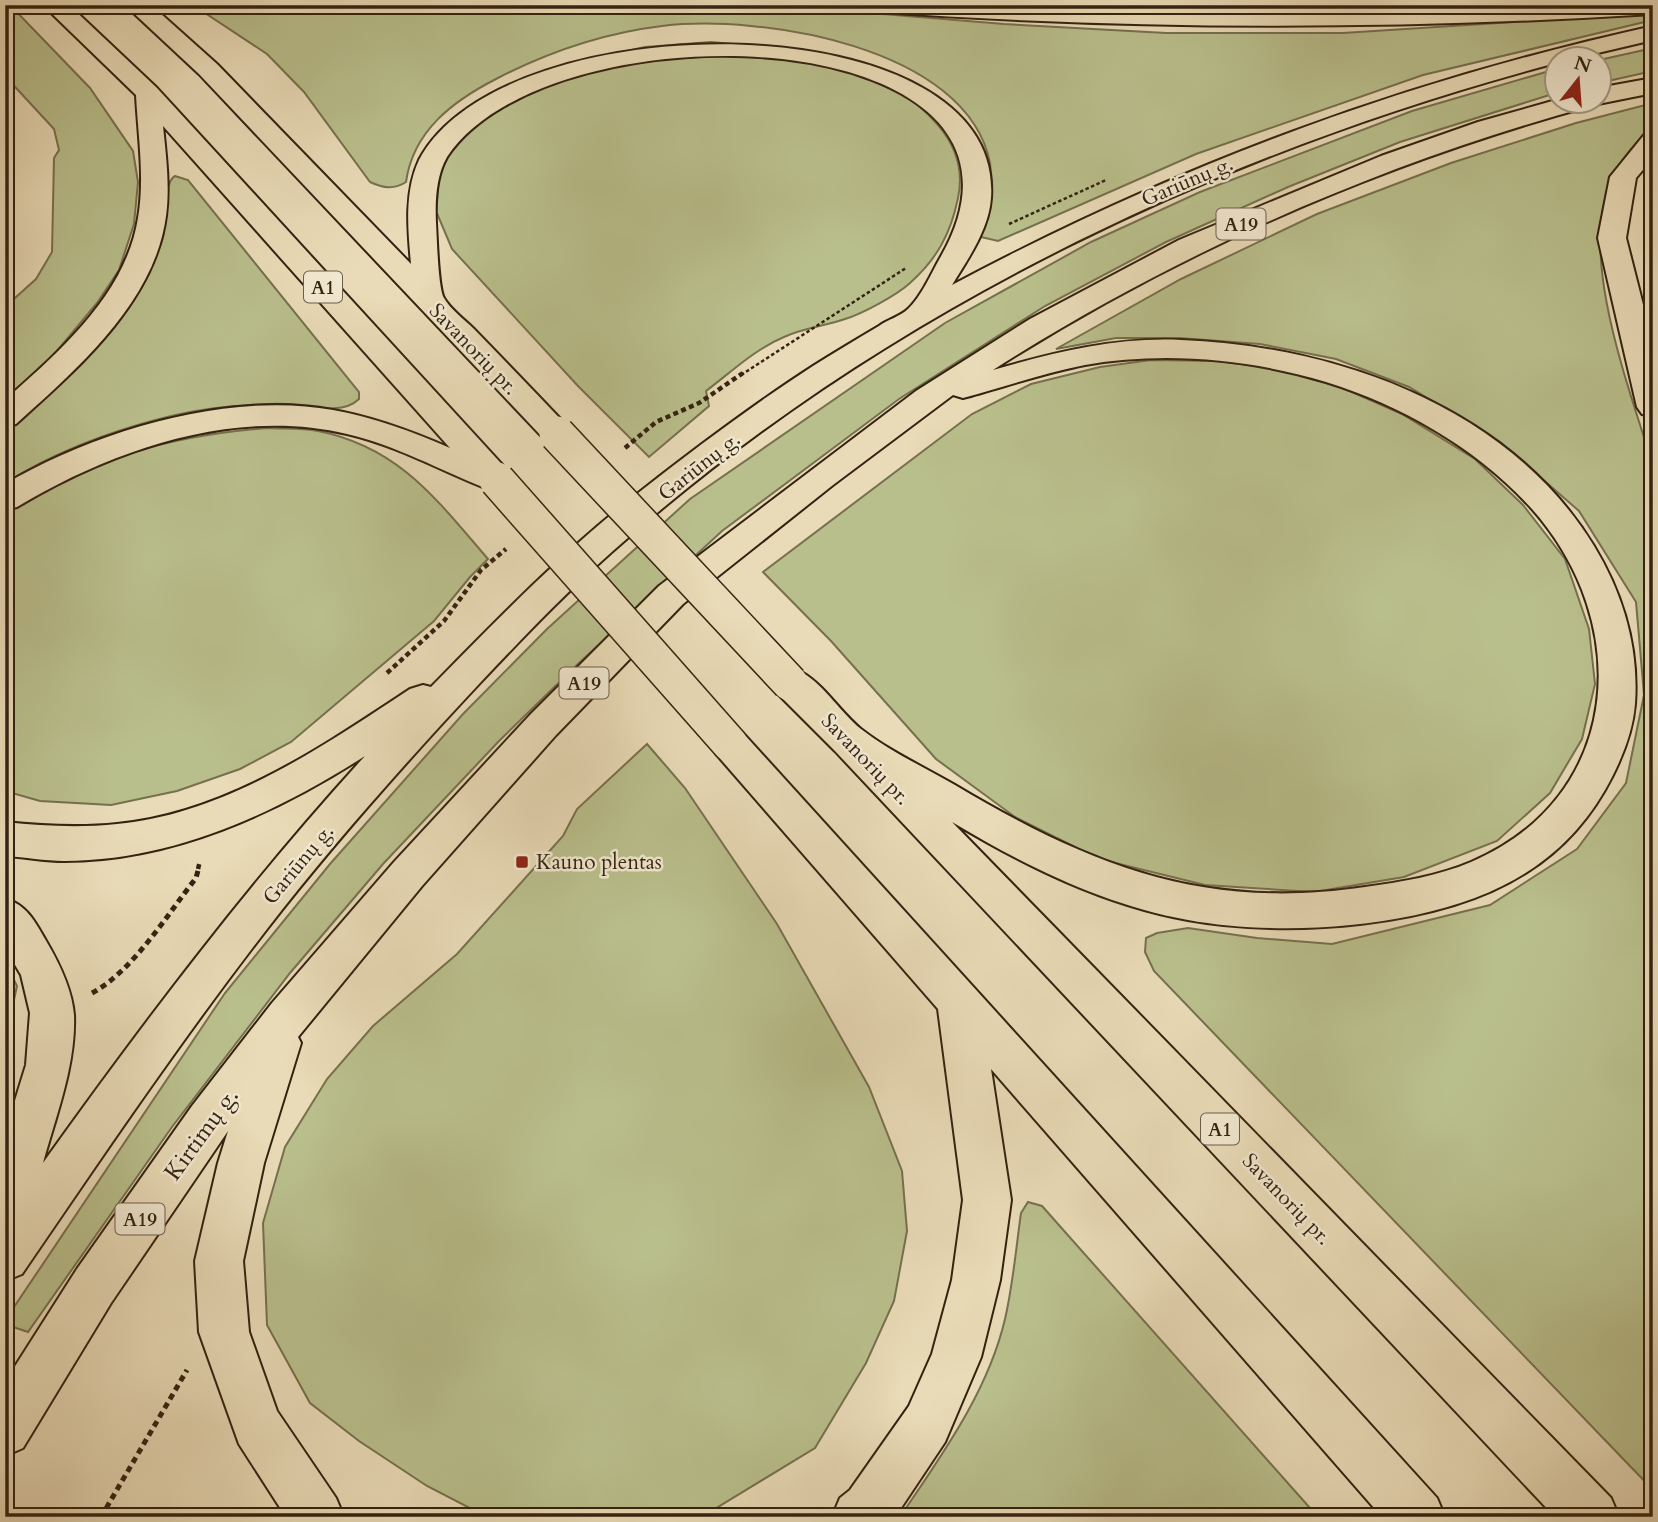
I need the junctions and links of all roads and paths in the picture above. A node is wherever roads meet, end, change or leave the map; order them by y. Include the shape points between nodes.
1 (55, 5) edge
2 (137, 5) edge
3 (878, 5) edge
4 (1653, 7) edge
5 (1653, 33) edge
6 (1653, 85) edge
7 (148, 93) junction
8 (1612, 93) edge
9 (1542, 112) edge
10 (1653, 141) edge
11 (429, 303) junction
12 (921, 312) junction
13 (927, 398) junction
14 (1653, 407) edge
15 (5, 417) edge
16 (497, 480) junction
17 (5, 499) edge
18 (474, 663) junction
19 (848, 740) junction
20 (5, 839) edge
21 (5, 916) edge
22 (960, 1002) junction
23 (287, 1017) junction
24 (5, 1214) edge
25 (5, 1257) edge
26 (224, 1332) junction
27 (5, 1430) edge
28 (1417, 1516) edge
29 (101, 1517) edge
30 (317, 1517) edge
31 (859, 1517) edge
32 (1592, 1517) edge

1 - 7 highway, A1
2 - 11 highway, Savanorių pr. / A1 via 208,69
3 - 4 highway via 1047,17 1248,22 1495,18
5 - 12 highway, Gariūnų g. via 1429,92 1219,166 1116,211
6 - 8 highway
7 - 15 highway via 152,219 138,265 97,327
7 - 16 highway, A1
9 - 13 highway, A19 via 1390,162 1189,246 1041,327
10 - 14 highway via 1623,177 1612,238
11 - 12 highway via 425,180 445,138 476,105 519,79 585,54 654,40 722,36 789,42 846,55 922,90 956,123 970,143 976,164 977,201 969,228
11 - 19 highway, Savanorių pr. / A1, bridge
12 - 18 highway, Gariūnų g. via 818,376 708,457 607,537
13 - 19 highway via 1081,357 1175,350 1294,364 1409,402 1492,454 1539,496 1566,528 1590,567 1609,617 1619,666 1616,712 1606,753 1580,802 1513,861 1467,882 1419,896 1298,911 1200,905 1119,885 1050,856
13 - 23 highway, A19 via 671,596 543,725
16 - 17 highway via 373,431 330,420 265,415 139,440 37,478
16 - 22 highway, A1, bridge
18 - 20 highway via 345,753 212,819 155,836 96,845 45,846
18 - 25 highway, Gariūnų g. via 286,875 189,999
19 - 32 highway, Savanorių pr. / A1
21 - 24 highway via 41,971 52,1013 48,1065
22 - 28 highway, A1
22 - 31 highway via 987,1200 976,1280 957,1357 927,1424
23 - 26 highway via 241,1163 219,1261
23 - 27 highway, Kirtimų g. / A19 via 101,1275
26 - 29 path via 192,1362
26 - 30 highway via 257,1426

